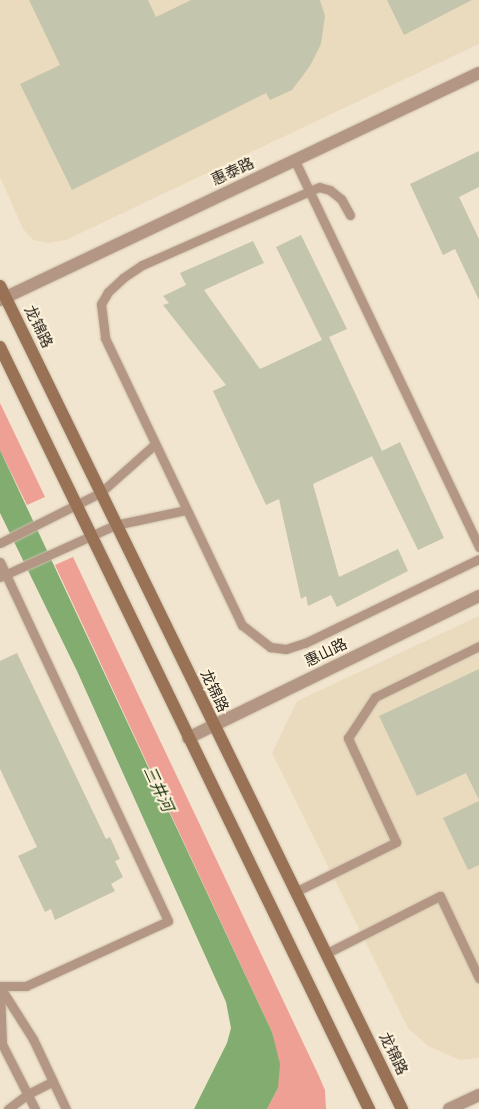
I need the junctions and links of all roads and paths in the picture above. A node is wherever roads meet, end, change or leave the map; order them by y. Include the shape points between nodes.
1 (479, 73) edge
2 (294, 161) junction
3 (309, 190) junction
4 (350, 215) dead end
5 (2, 295) edge
6 (0, 347) edge
7 (155, 444) junction
8 (100, 493) junction
9 (76, 507) junction
10 (186, 510) junction
11 (116, 525) junction
12 (90, 535) junction
13 (2, 542) edge
14 (479, 547) edge
15 (479, 558) edge
16 (0, 562) edge
17 (3, 575) edge
18 (479, 596) edge
19 (479, 646) edge
20 (213, 726) junction
21 (188, 738) junction
22 (295, 892) junction
23 (325, 954) junction
24 (479, 978) edge
25 (0, 986) edge
26 (0, 991) edge
27 (53, 1081) junction
28 (28, 1094) junction
29 (479, 1095) edge
30 (8, 1109) edge
31 (35, 1109) edge
32 (66, 1109) edge
33 (368, 1109) edge
34 (402, 1109) edge
35 (449, 1109) edge

1 - 2 street, 惠泰路
2 - 3 lane
2 - 5 street, 惠泰路
3 - 4 lane via 319,187 330,190 341,199
3 - 7 lane via 142,266 108,292 101,304 105,338
3 - 14 lane
5 - 8 main road, 龙锦路
6 - 9 main road
7 - 8 lane
7 - 10 lane
8 - 9 lane
8 - 11 main road, 龙锦路
9 - 12 main road
9 - 13 lane
10 - 11 lane
10 - 15 lane via 242,625 270,647 286,648 305,643
11 - 12 lane
11 - 20 main road, 龙锦路
12 - 17 lane
12 - 21 main road
16 - 17 lane
17 - 25 lane via 168,921 26,986
18 - 20 street, 惠山路
19 - 22 lane via 375,697 348,738 396,842
20 - 21 street, 惠山路
20 - 22 main road, 龙锦路
21 - 33 main road
22 - 23 main road, 龙锦路
23 - 24 lane via 440,896
23 - 34 main road, 龙锦路
25 - 27 lane via 33,1039
26 - 28 lane via 2,1044
27 - 28 lane
27 - 32 lane
28 - 30 lane
28 - 31 lane
29 - 35 street

